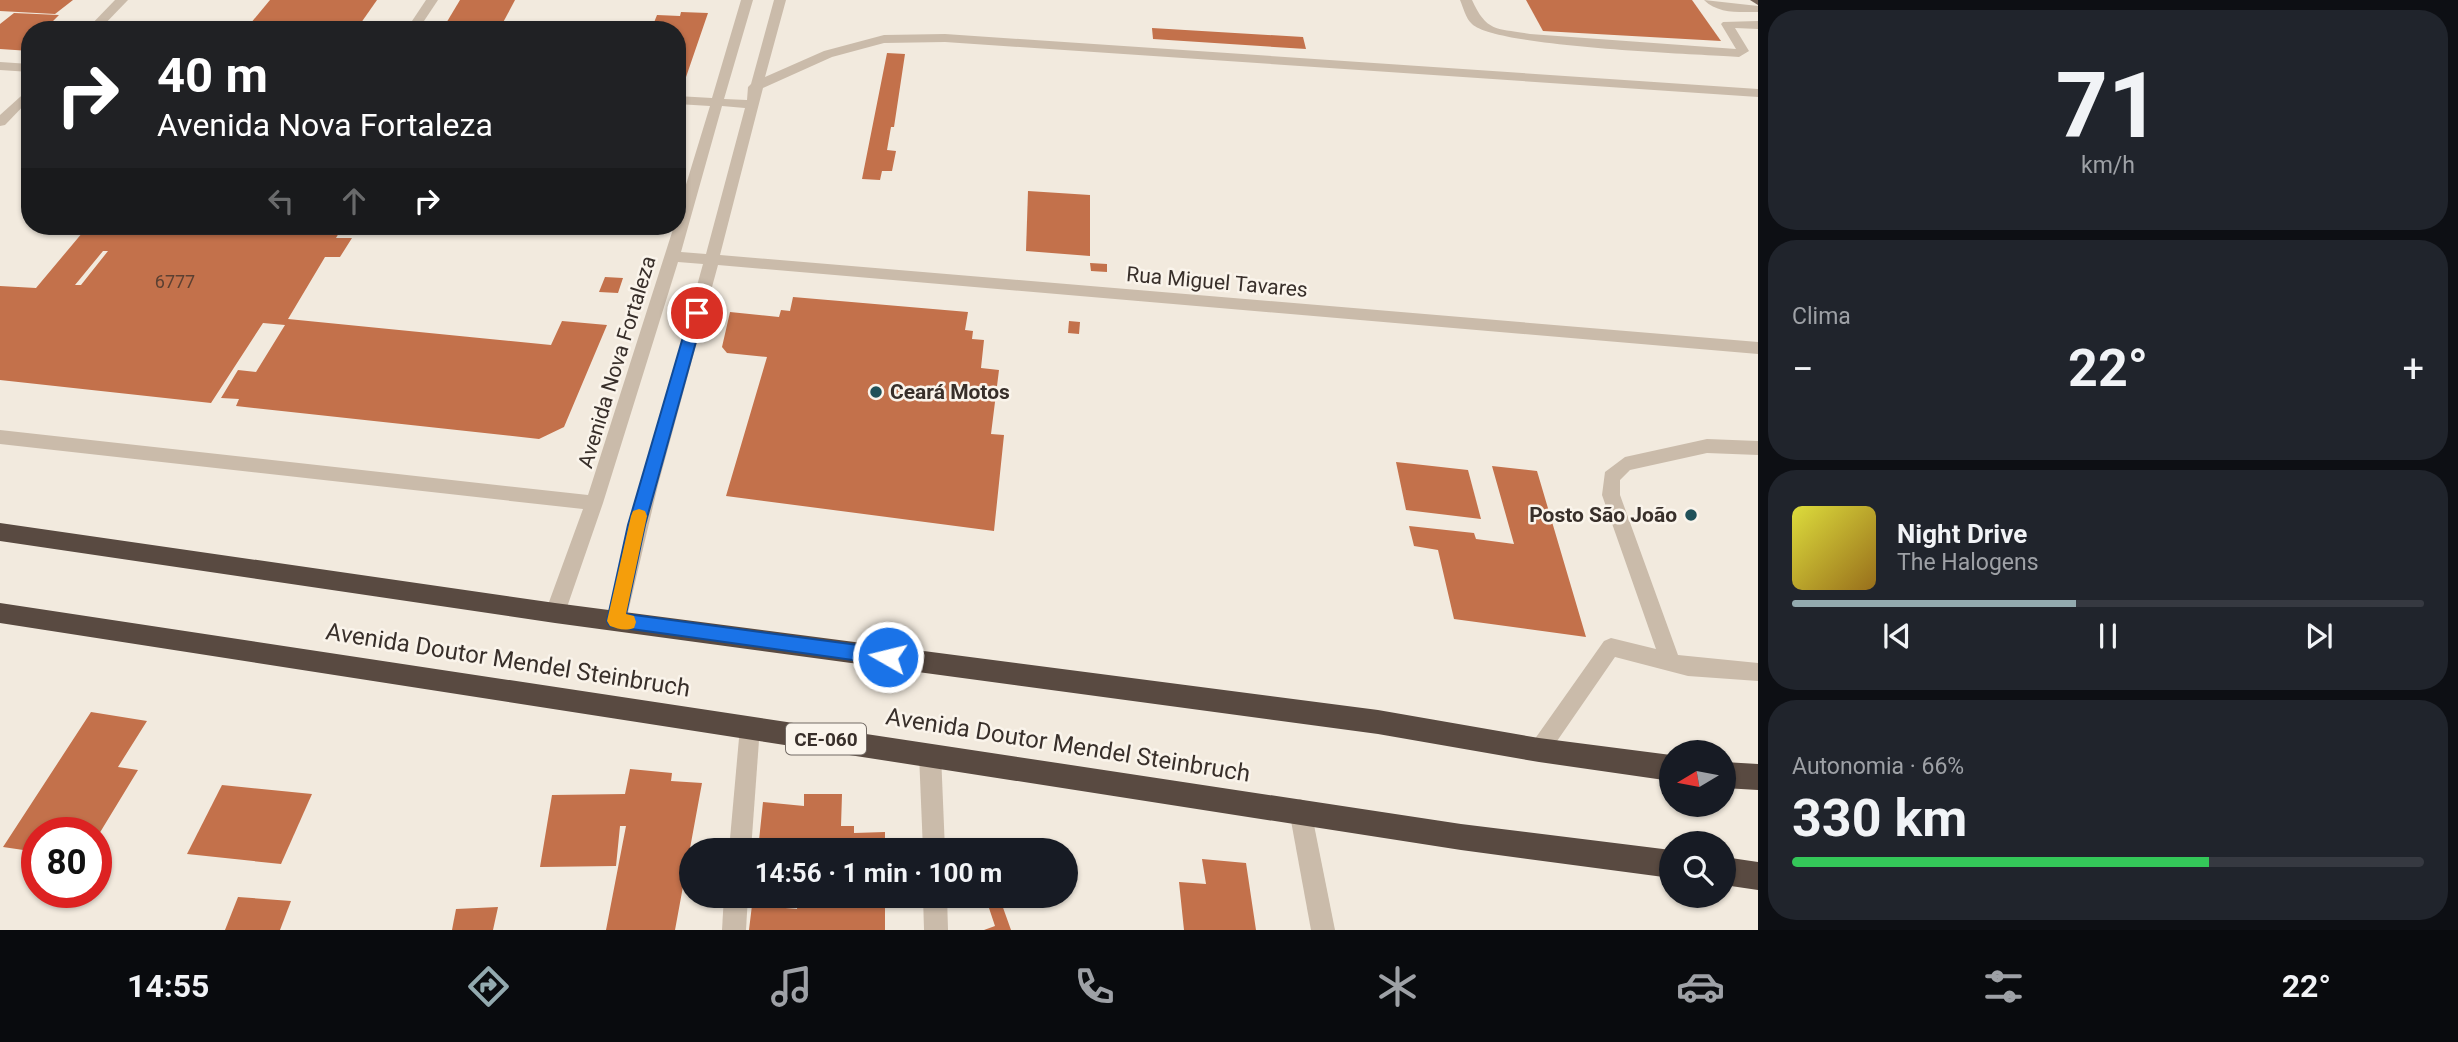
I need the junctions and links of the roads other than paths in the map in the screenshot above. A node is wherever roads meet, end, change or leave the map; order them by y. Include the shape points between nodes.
1 (122, 0) edge
2 (432, 0) edge
3 (747, 0) edge
4 (780, 0) edge
5 (1466, 0) edge
6 (1710, 0) edge
7 (1758, 9) edge
8 (101, 21) edge
9 (418, 21) edge
10 (1758, 25) edge
11 (0, 66) edge
12 (21, 67) edge
13 (754, 86) junction
14 (1758, 93) edge
15 (686, 100) edge
16 (21, 101) edge
17 (716, 102) junction
18 (750, 104) junction
19 (0, 122) edge
20 (686, 207) edge
21 (678, 235) edge
22 (672, 256) junction
23 (712, 260) junction
24 (1758, 348) edge
25 (0, 437) edge
26 (1758, 448) edge
27 (594, 503) junction
28 (0, 532) edge
29 (0, 613) edge
30 (555, 613) junction
31 (616, 621) junction
32 (1670, 662) junction
33 (1758, 672) edge
34 (750, 727) junction
35 (1539, 750) junction
36 (930, 754) junction
37 (1659, 766) edge
38 (1736, 776) edge
39 (1758, 777) edge
40 (1300, 810) junction
41 (741, 838) edge
42 (934, 838) edge
43 (1659, 862) edge
44 (1736, 873) edge
45 (1758, 876) edge
46 (735, 908) edge
47 (935, 908) edge
48 (734, 930) edge
49 (936, 930) edge
50 (1323, 930) edge

1 - 8 street
2 - 9 street
3 - 17 street, Avenida Nova Fortaleza
4 - 13 street
5 - 10 street via 1483,28 1530,38 1739,53 1743,51 1727,24
6 - 7 street via 1724,7
11 - 12 street
13 - 14 street via 828,54 884,39 945,38
13 - 18 street
15 - 17 street
16 - 19 street
17 - 18 street
17 - 20 street, Avenida Nova Fortaleza
18 - 23 street
21 - 22 street, Avenida Nova Fortaleza
22 - 23 street, Rua Miguel Tavares
22 - 27 street, Avenida Nova Fortaleza
23 - 24 street, Rua Miguel Tavares
23 - 31 street via 637,525
25 - 27 street
26 - 32 street via 1707,446 1625,464 1611,477 1611,495
27 - 30 street, Avenida Nova Fortaleza
28 - 30 highway
29 - 34 highway, Avenida Doutor Mendel Steinbruch / CE-060
30 - 31 highway
31 - 35 highway via 1378,722
32 - 33 street
32 - 35 street via 1611,647
34 - 36 highway, Avenida Doutor Mendel Steinbruch / CE-060
34 - 41 street
35 - 37 highway
36 - 40 highway, Avenida Doutor Mendel Steinbruch / CE-060
36 - 42 street
38 - 39 highway
40 - 43 highway, Avenida Doutor Mendel Steinbruch / CE-060
40 - 50 street
44 - 45 highway
46 - 48 street
47 - 49 street

